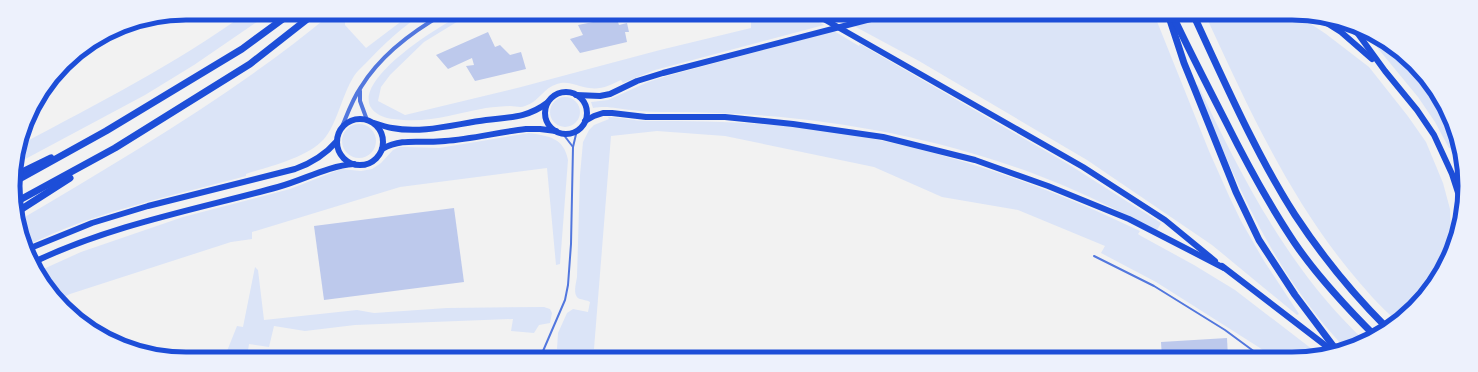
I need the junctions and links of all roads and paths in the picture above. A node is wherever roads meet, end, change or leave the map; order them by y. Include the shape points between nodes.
1 (282, 20) edge
2 (307, 20) edge
3 (434, 20) edge
4 (825, 20) edge
5 (867, 20) edge
6 (1170, 20) edge
7 (1175, 20) edge
8 (1196, 20) edge
9 (1328, 24) edge
10 (1358, 34) edge
11 (1385, 71) junction
12 (360, 89) junction
13 (576, 95) junction
14 (547, 103) junction
15 (367, 120) junction
16 (585, 121) junction
17 (374, 123) junction
18 (341, 129) junction
19 (577, 130) junction
20 (106, 131) junction
21 (556, 131) junction
22 (563, 134) junction
23 (337, 142) junction
24 (573, 147) junction
25 (115, 148) junction
26 (382, 150) junction
27 (354, 164) junction
28 (20, 173) edge
29 (20, 179) edge
30 (1458, 193) edge
31 (20, 200) edge
32 (21, 209) edge
33 (32, 247) edge
34 (1094, 256) dead end
35 (38, 260) edge
36 (1224, 268) junction
37 (1384, 324) edge
38 (1371, 332) edge
39 (1334, 346) edge
40 (1328, 348) edge
41 (543, 352) edge
42 (1255, 352) edge

1 - 20 highway via 242,50
2 - 25 highway via 250,64
3 - 12 street via 406,39 369,74
4 - 36 main road via 1083,167 1165,220
5 - 13 main road via 663,72 610,94
6 - 39 highway via 1184,63 1236,192 1260,240 1295,295
7 - 38 highway via 1249,166 1281,222 1319,275
8 - 37 highway via 1263,159 1295,214 1351,290
9 - 11 main road via 1357,45
10 - 11 main road
11 - 30 main road via 1434,135
12 - 15 street via 360,101
12 - 18 street
13 - 14 main road via 563,92
13 - 16 main road via 585,106
14 - 17 main road via 523,116 439,128 399,129
14 - 21 main road via 545,116 551,128
15 - 17 main road
15 - 18 main road via 351,121
16 - 19 main road
16 - 36 main road via 607,113 646,117 725,117 883,137 975,160 1048,186 1129,219
17 - 26 main road via 380,130 383,140
18 - 23 main road
19 - 22 main road
19 - 24 lane
20 - 28 highway
20 - 29 highway
21 - 22 main road
21 - 26 main road via 526,129 444,142 405,141
22 - 24 lane
23 - 27 main road via 344,158
23 - 33 main road via 317,160 295,169 148,206 92,223
24 - 41 lane via 568,285 565,300
25 - 31 highway
25 - 32 highway
26 - 27 main road via 379,156 368,164
27 - 35 main road via 341,165 294,182 113,232
34 - 42 lane via 1154,286 1225,330
36 - 40 main road

